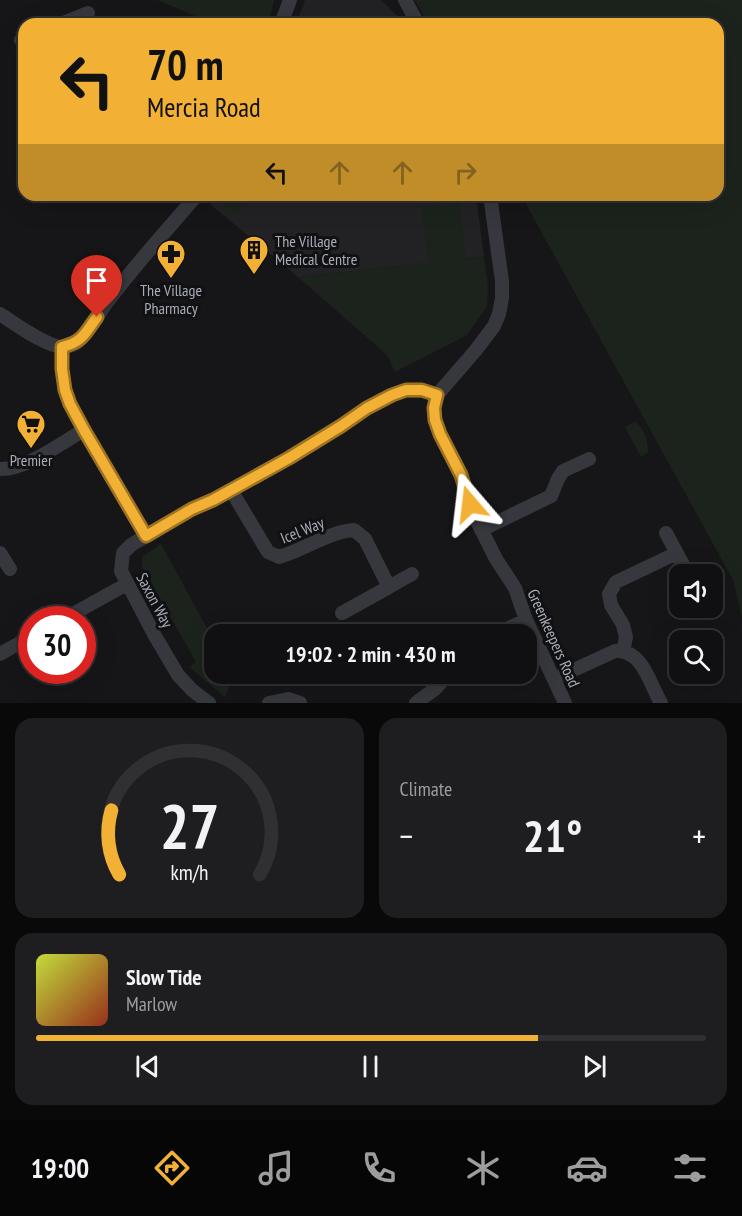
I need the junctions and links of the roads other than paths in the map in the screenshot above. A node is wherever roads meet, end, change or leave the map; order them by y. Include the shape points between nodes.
1 (405, 0) edge
2 (289, 1) edge
3 (87, 13) dead end
4 (80, 18) edge
5 (283, 18) edge
6 (415, 18) edge
7 (192, 201) edge
8 (491, 201) edge
9 (0, 314) edge
10 (62, 347) junction
11 (437, 395) junction
12 (84, 430) junction
13 (589, 459) dead end
14 (0, 469) edge
15 (231, 490) junction
16 (481, 530) junction
17 (666, 533) dead end
18 (146, 536) junction
19 (0, 553) edge
20 (677, 553) junction
21 (683, 564) edge
22 (10, 569) dead end
23 (412, 574) dead end
24 (127, 584) junction
25 (389, 586) junction
26 (87, 606) edge
27 (342, 613) dead end
28 (526, 620) junction
29 (517, 624) edge
30 (18, 644) edge
31 (622, 651) junction
32 (0, 654) edge
33 (554, 679) junction
34 (440, 684) edge
35 (209, 703) edge
36 (269, 703) edge
37 (300, 703) edge
38 (416, 703) edge
39 (565, 703) edge
40 (661, 703) edge

1 - 6 street
2 - 5 street
3 - 4 street
7 - 10 street via 141,259 81,340
8 - 11 street via 501,281 499,314 476,350
9 - 10 street via 51,345
10 - 12 street via 65,390
11 - 15 street via 406,390 392,395
11 - 16 street, Greenkeepers Road via 435,420
12 - 14 street via 19,467
12 - 18 street
13 - 16 street via 563,471 551,496
15 - 18 street
15 - 25 street, Icel Way via 268,552 279,557 342,531 354,530 365,539
16 - 28 street, Greenkeepers Road via 514,588
17 - 20 street
18 - 24 street, Saxon Way via 123,553 121,571
19 - 22 street
20 - 21 street
20 - 31 street via 616,582 609,594 626,637
23 - 25 street
24 - 26 street
24 - 35 street, Saxon Way via 178,675
25 - 27 street
28 - 29 street
28 - 33 street, Greenkeepers Road
30 - 32 street
31 - 33 street
31 - 40 street via 645,669
33 - 39 street, Greenkeepers Road
34 - 38 street
36 - 37 street via 288,699

